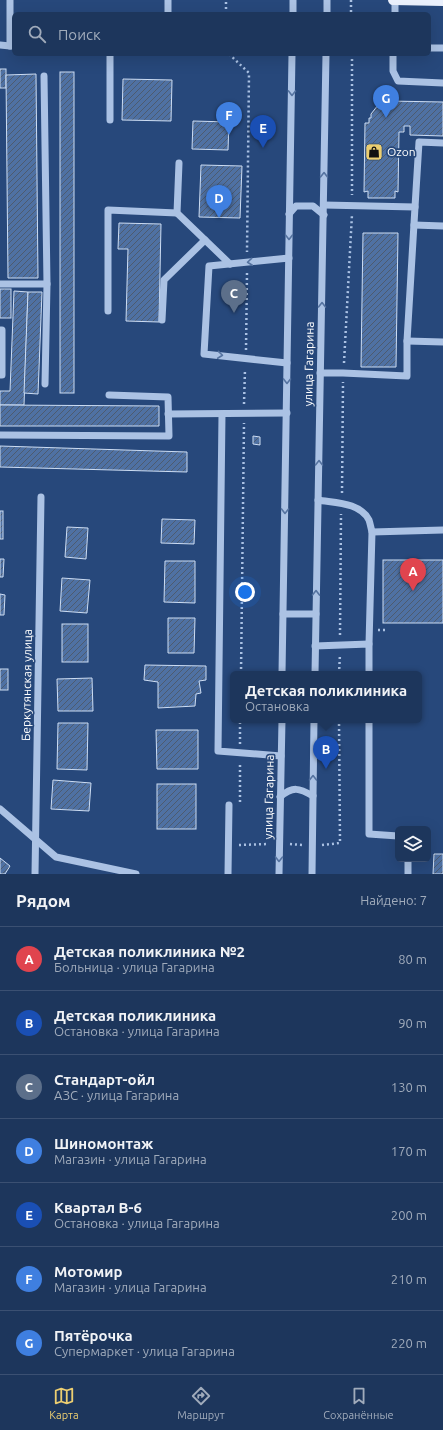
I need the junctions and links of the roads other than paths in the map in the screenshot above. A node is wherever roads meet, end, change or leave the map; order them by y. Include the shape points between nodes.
1 (10, 0) edge
2 (168, 0) edge
3 (293, 0) edge
4 (327, 0) edge
5 (394, 0) edge
6 (443, 1) edge
7 (168, 12) edge
8 (293, 12) edge
9 (327, 12) edge
10 (395, 12) edge
11 (0, 45) edge
12 (12, 46) edge
13 (431, 48) edge
14 (443, 48) edge
15 (110, 56) edge
16 (292, 56) edge
17 (326, 56) edge
18 (393, 56) edge
19 (44, 76) dead end
20 (443, 83) edge
21 (110, 120) dead end
22 (443, 143) edge
23 (179, 163) dead end
24 (324, 206) junction
25 (415, 207) junction
26 (177, 213) junction
27 (289, 214) junction
28 (324, 215) junction
29 (414, 226) junction
30 (443, 226) edge
31 (205, 240) junction
32 (289, 258) junction
33 (230, 264) junction
34 (0, 284) edge
35 (47, 284) junction
36 (108, 311) dead end
37 (162, 320) dead end
38 (0, 330) edge
39 (407, 341) junction
40 (443, 342) edge
41 (287, 363) junction
42 (320, 373) junction
43 (0, 375) edge
44 (45, 384) dead end
45 (109, 395) dead end
46 (286, 413) junction
47 (168, 414) junction
48 (222, 414) junction
49 (0, 435) edge
50 (41, 497) dead end
51 (318, 500) junction
52 (443, 530) edge
53 (372, 532) junction
54 (283, 614) junction
55 (316, 614) junction
56 (369, 644) junction
57 (316, 646) junction
58 (282, 671) edge
59 (315, 671) edge
60 (369, 671) edge
61 (282, 723) edge
62 (314, 723) edge
63 (369, 723) edge
64 (281, 756) junction
65 (313, 796) junction
66 (280, 797) junction
67 (229, 805) dead end
68 (0, 810) edge
69 (395, 836) edge
70 (36, 840) junction
71 (408, 862) edge
72 (36, 874) edge
73 (136, 874) edge
74 (228, 874) edge
75 (279, 874) edge
76 (312, 874) edge
77 (408, 874) edge

1 - 12 street
2 - 7 street
3 - 8 street
4 - 9 street
5 - 6 main road
5 - 10 street
11 - 12 street
13 - 14 street
15 - 21 street
16 -> 27 street, улица Гагарина
24 -> 17 street, улица Гагарина
18 - 20 street via 393,71 398,81
19 - 35 street
22 - 25 street via 419,142
23 - 26 street
24 - 25 street
24 - 28 street, улица Гагарина
25 - 29 street
26 - 31 street
26 - 36 street via 108,210
27 - 28 street via 296,206 313,206
27 -> 32 street, улица Гагарина
42 -> 28 street, улица Гагарина
29 - 30 street
29 - 39 street
31 - 33 street
31 - 37 street via 164,280
32 -> 33 street
32 - 41 street, улица Гагарина
33 -> 41 street via 209,266 204,354
34 - 35 street
35 - 44 street
38 - 43 street
39 - 40 street
39 - 42 street via 407,376
41 -> 46 street, улица Гагарина
51 -> 42 street, улица Гагарина
45 - 47 street via 168,397
46 - 48 street
46 -> 54 street, улица Гагарина
47 - 48 street
47 - 49 street via 169,436
48 - 64 street via 218,751
50 - 70 street, Беркутянская улица
51 - 53 street via 351,505 364,513
55 -> 51 street, улица Гагарина
52 - 53 street
53 - 56 street
54 - 55 street
54 - 58 street, улица Гагарина
55 - 57 street, улица Гагарина
56 - 57 street
56 - 60 street
57 - 59 street, улица Гагарина
61 - 64 street, улица Гагарина
65 -> 62 street
63 - 69 street via 369,834
64 - 66 street, улица Гагарина
65 - 66 street via 296,789 288,790
65 - 76 street
66 -> 75 street, улица Гагарина
67 - 74 street
68 - 70 street
70 - 72 street, Беркутянская улица
70 - 73 street via 56,857
71 - 77 street

